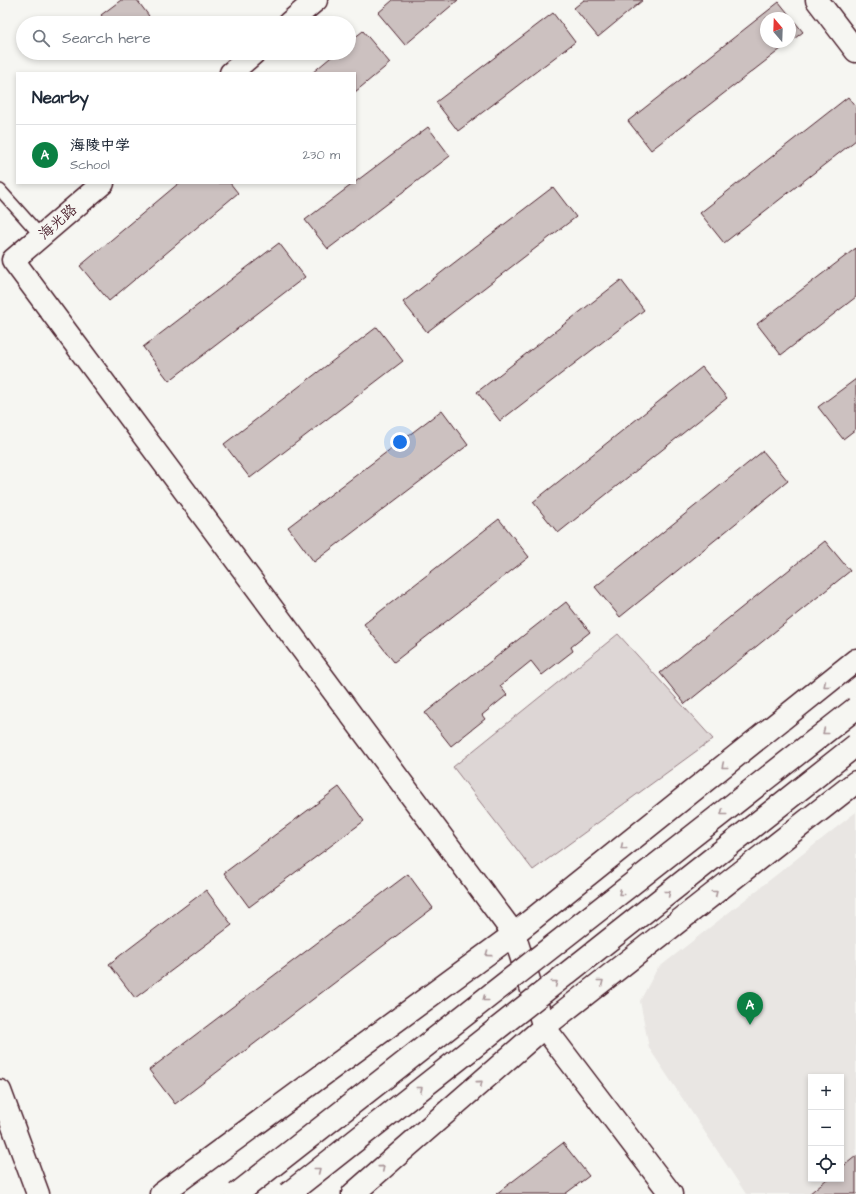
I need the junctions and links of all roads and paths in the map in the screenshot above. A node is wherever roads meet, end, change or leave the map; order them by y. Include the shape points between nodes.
1 (316, 0) edge
2 (817, 0) edge
3 (297, 16) edge
4 (856, 52) edge
5 (246, 60) edge
6 (232, 72) edge
7 (102, 184) edge
8 (0, 190) edge
9 (41, 236) junction
10 (856, 660) edge
11 (856, 708) edge
12 (856, 745) edge
13 (856, 782) edge
14 (514, 934) junction
15 (544, 1027) junction
16 (0, 1091) edge
17 (38, 1194) edge
18 (161, 1194) edge
19 (236, 1194) edge
20 (288, 1194) edge
21 (353, 1194) edge
22 (671, 1194) edge

1 - 3 street
2 - 4 street
5 - 6 street
7 - 9 street, 海光路
8 - 9 lane
9 - 14 street, 海光路 via 13,260
10 -> 14 street
11 -> 19 street, bridge
20 -> 12 street, bridge
15 -> 13 street
14 - 15 street
14 -> 18 street
21 -> 15 street
15 - 22 street
16 - 17 street

